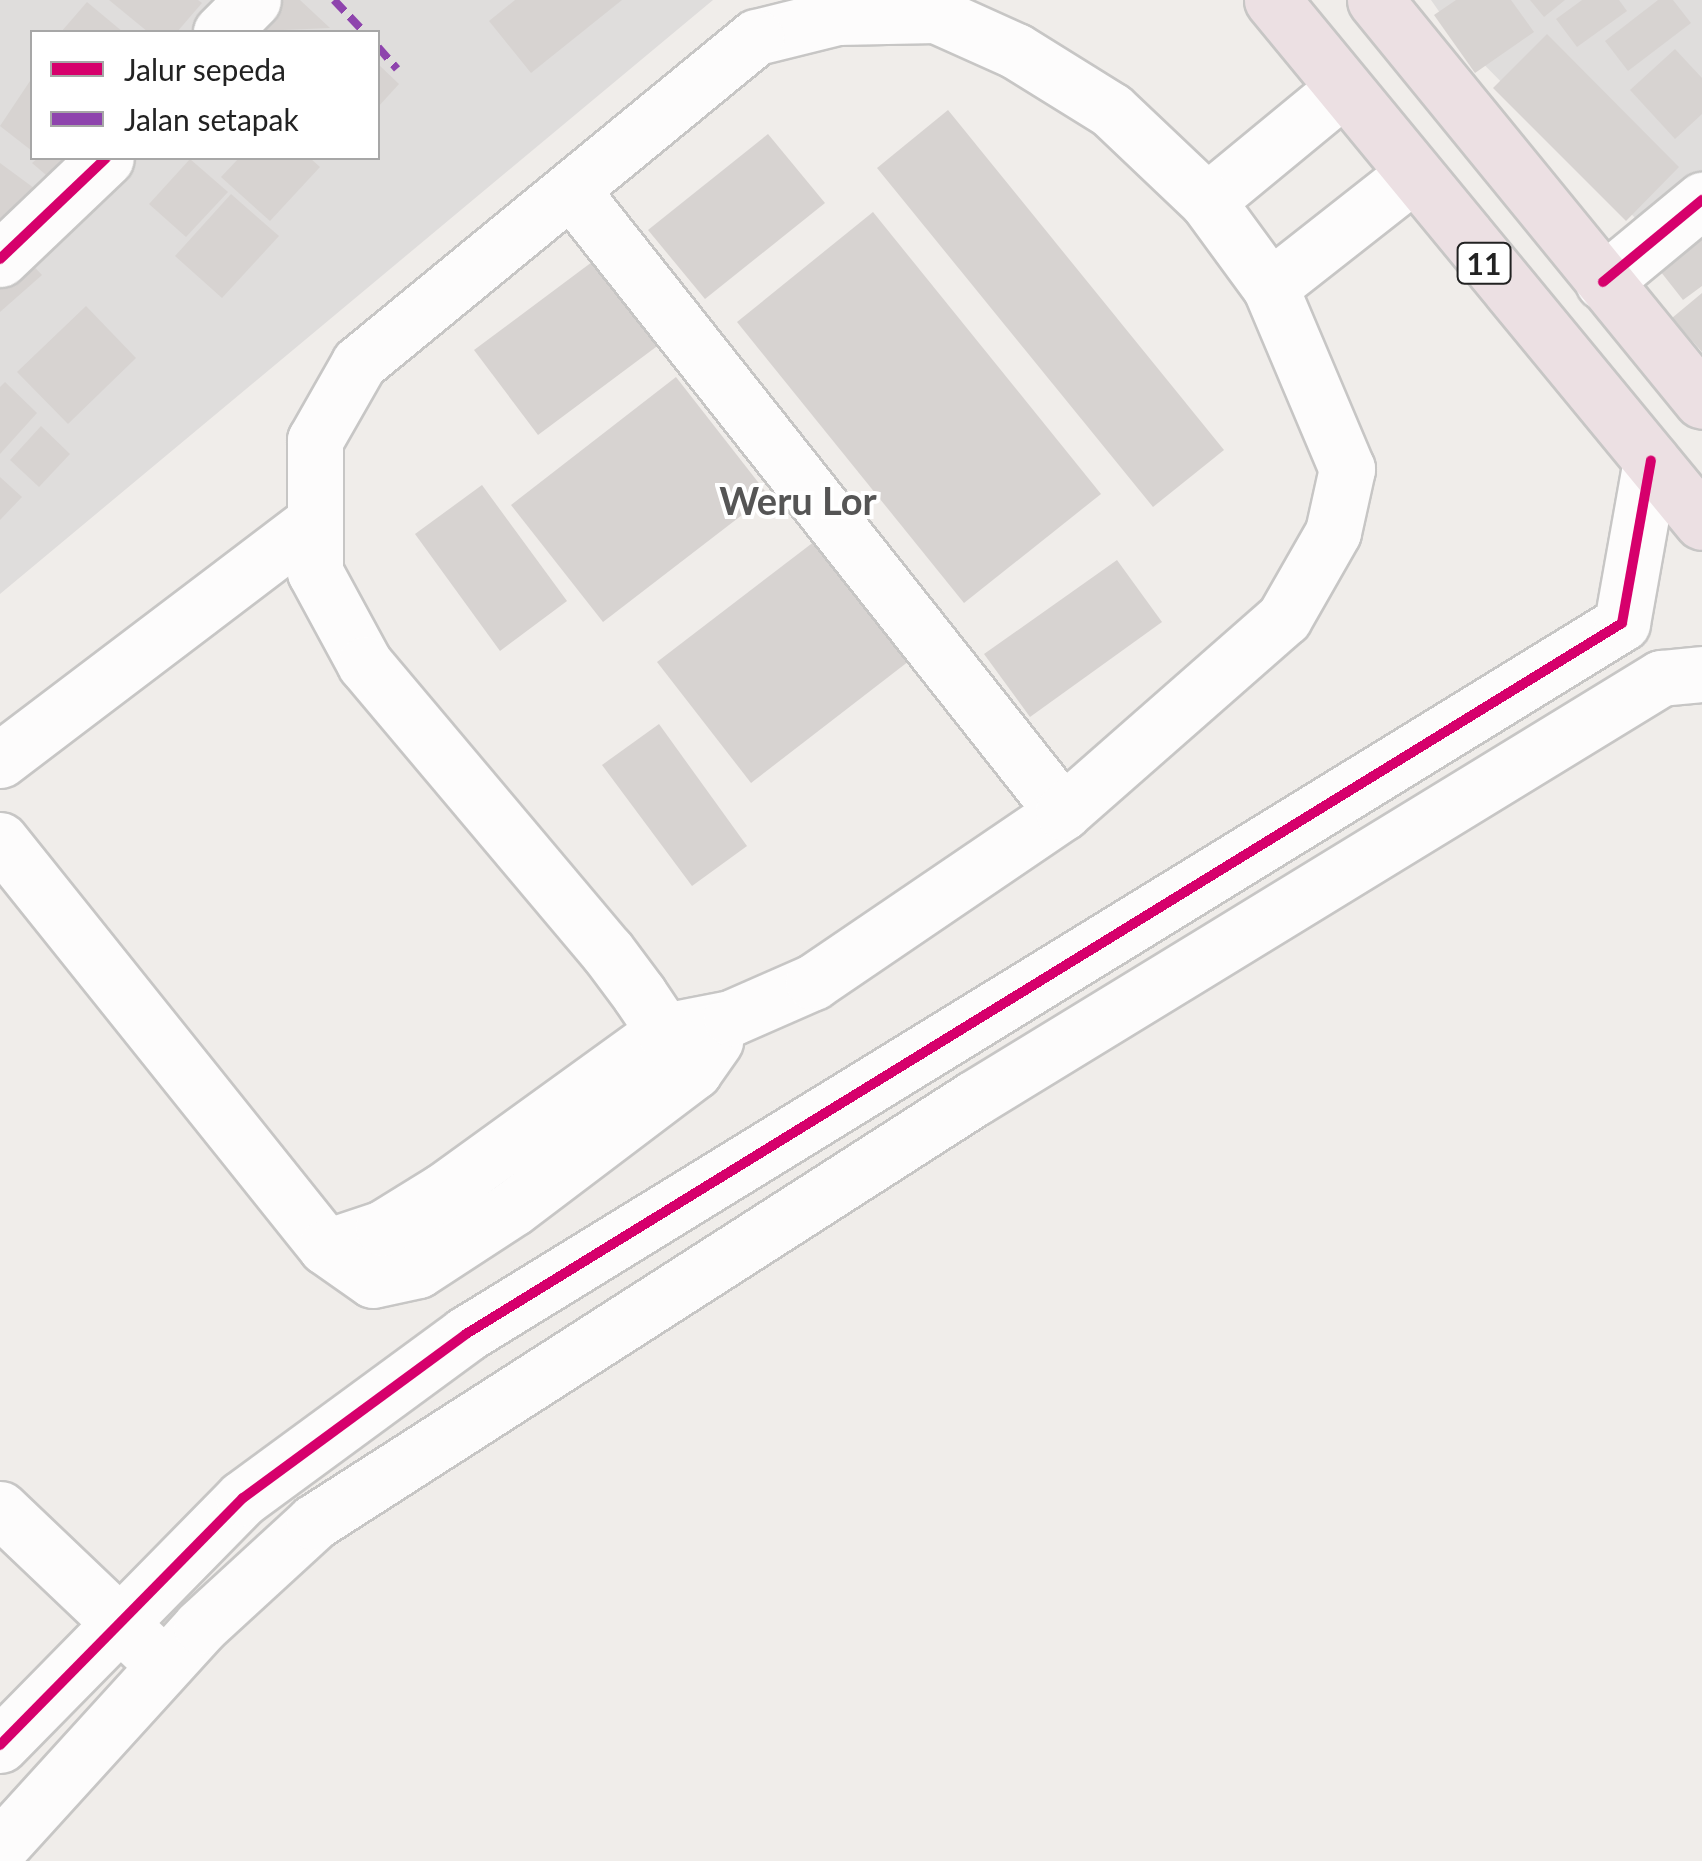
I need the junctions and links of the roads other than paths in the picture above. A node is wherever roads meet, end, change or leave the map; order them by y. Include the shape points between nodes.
1 (253, 0) edge
2 (1272, 0) edge
3 (1375, 0) edge
4 (223, 30) edge
5 (1343, 89) junction
6 (104, 160) edge
7 (1411, 176) junction
8 (571, 190) junction
9 (1702, 200) edge
10 (1207, 201) junction
11 (0, 259) edge
12 (1602, 282) junction
13 (1270, 287) junction
14 (1702, 401) edge
15 (1651, 461) junction
16 (314, 522) junction
17 (1702, 522) edge
18 (1702, 674) edge
19 (0, 760) edge
20 (1063, 812) junction
21 (0, 840) edge
22 (1130, 930) junction
23 (1165, 982) junction
24 (679, 1051) junction
25 (479, 1165) junction
26 (513, 1208) junction
27 (326, 1247) junction
28 (558, 1280) junction
29 (596, 1338) junction
30 (0, 1508) edge
31 (121, 1623) junction
32 (164, 1666) junction
33 (0, 1745) edge
34 (0, 1847) edge

1 - 4 street
2 - 5 highway, 11
3 - 12 highway, 11
5 - 7 highway, 11
5 - 10 street
6 - 11 street
7 - 13 street
7 - 15 highway, 11
8 - 10 street via 756,37 837,18 936,15 1016,51 1111,110
8 - 16 street via 358,363 315,440
8 - 20 street
9 - 12 street
10 - 13 street
12 - 14 highway, 11
13 - 20 street via 1347,468 1333,532 1284,618
15 - 17 highway, 11
15 - 22 street via 1622,623
16 - 19 street
16 - 24 street via 315,572 365,664 607,951
18 - 23 street via 1661,678
20 - 24 street via 840,966
21 - 27 street
22 - 23 street
22 - 28 street
23 - 29 street
24 - 25 street
24 - 26 street
25 - 26 street
25 - 27 street via 383,1228
26 - 27 street via 394,1280 352,1271
28 - 29 street
28 - 31 street via 466,1334 243,1498
29 - 32 street via 314,1522
30 - 31 street
31 - 32 street
31 - 33 street
32 - 34 street

